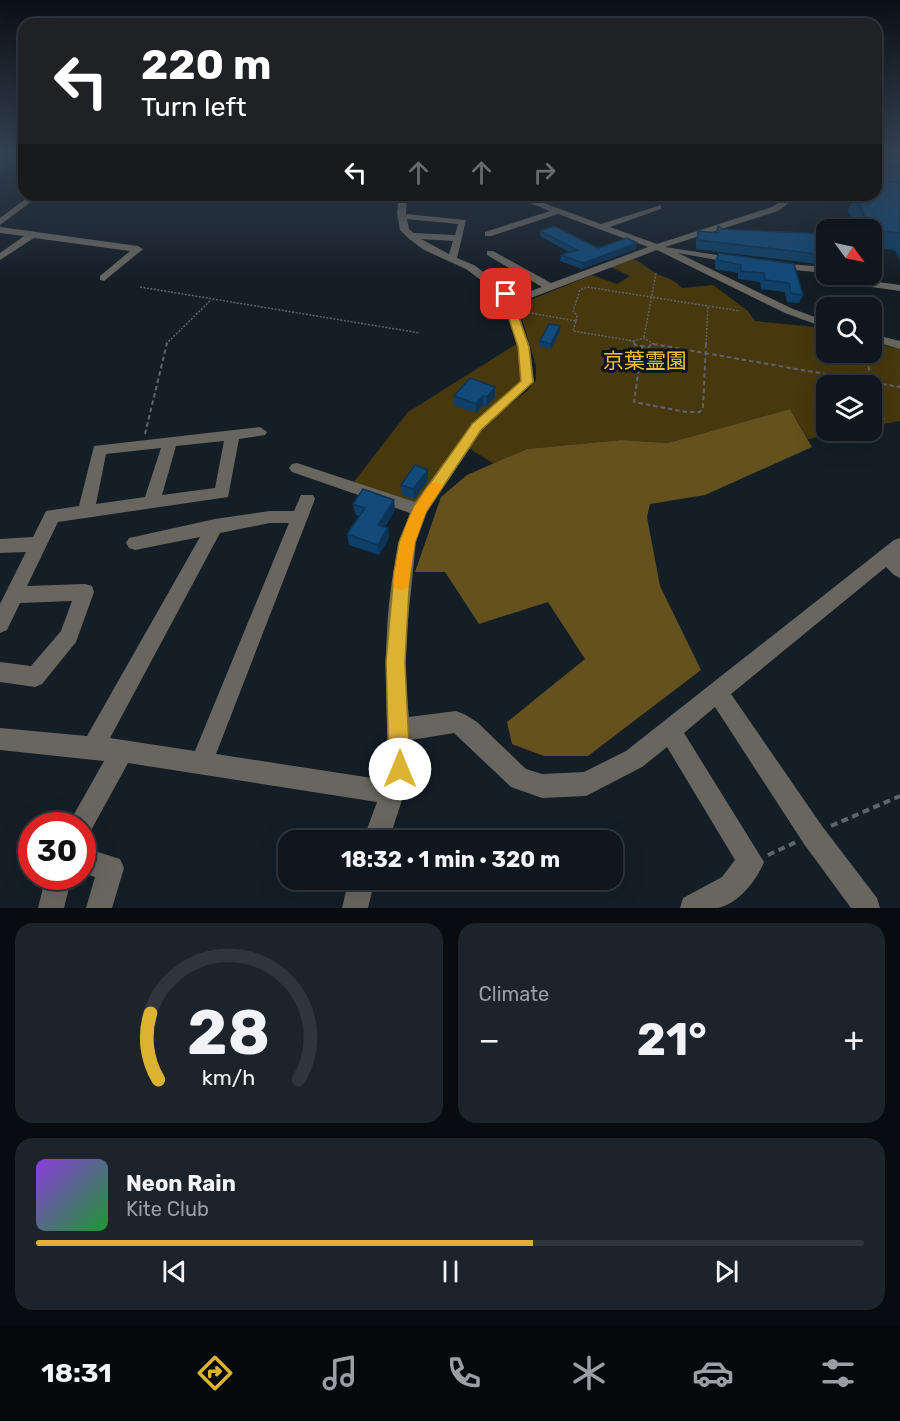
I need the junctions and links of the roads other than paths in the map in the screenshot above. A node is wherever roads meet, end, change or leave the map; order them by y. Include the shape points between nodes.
1 (28, 201) edge
2 (402, 201) edge
3 (542, 201) edge
4 (787, 201) edge
5 (658, 207) dead end
6 (559, 212) junction
7 (402, 216) junction
8 (0, 222) edge
9 (600, 227) junction
10 (0, 230) edge
11 (709, 232) junction
12 (732, 233) edge
13 (488, 234) dead end
14 (32, 235) junction
15 (411, 236) junction
16 (458, 238) junction
17 (657, 247) junction
18 (490, 253) dead end
19 (0, 257) edge
20 (452, 259) junction
21 (748, 262) edge
22 (760, 264) edge
23 (490, 267) junction
24 (816, 269) edge
25 (104, 278) dead end
26 (877, 285) edge
27 (550, 287) junction
28 (900, 288) edge
29 (509, 306) junction
30 (816, 322) edge
31 (882, 340) edge
32 (900, 345) edge
33 (260, 432) dead end
34 (231, 437) junction
35 (170, 443) junction
36 (297, 468) dead end
37 (152, 502) junction
38 (419, 510) junction
39 (87, 511) junction
40 (214, 526) junction
41 (135, 543) dead end
42 (38, 544) junction
43 (0, 546) edge
44 (896, 557) edge
45 (14, 595) junction
46 (0, 624) edge
47 (0, 672) edge
48 (717, 692) junction
49 (399, 730) junction
50 (669, 730) junction
51 (0, 739) edge
52 (93, 748) junction
53 (123, 751) junction
54 (201, 764) junction
55 (393, 793) junction
56 (88, 812) edge
57 (380, 830) edge
58 (96, 864) edge
59 (56, 890) edge
60 (359, 890) edge
61 (51, 908) edge
62 (99, 908) edge
63 (355, 908) edge
64 (693, 908) edge
65 (867, 908) edge

1 - 8 street
2 - 7 street
3 - 6 street
4 - 11 street via 775,209
5 - 9 street
6 - 9 street
6 - 13 street
7 - 15 street via 405,230
7 - 16 street via 463,222
9 - 17 street
10 - 14 street
11 - 12 street
11 - 17 street
14 - 19 street
14 - 25 street via 138,249
15 - 16 street
15 - 20 street
16 - 20 street
17 - 21 street
17 - 27 street
17 - 30 street
18 - 23 street
20 - 23 street
22 - 24 street
23 - 27 street
23 - 29 street
26 - 28 street
27 - 29 street
29 - 38 street via 524,347 527,382 477,427
31 - 32 street
33 - 34 street
34 - 35 street
34 - 37 street via 222,493
35 - 37 street
35 - 39 street via 99,450
36 - 38 street
37 - 39 street
38 - 49 street via 407,542 397,629
39 - 42 street via 52,516
40 - 41 street
40 - 52 street
40 - 54 street via 304,508
42 - 43 street
42 - 45 street
44 - 48 street
45 - 46 street
45 - 47 street via 85,592 69,636 35,677
48 - 50 street
48 - 65 street
49 - 50 street via 456,722 470,730 519,780 542,786 586,784 634,759
49 - 55 street via 400,769
50 - 64 street via 751,862 732,886
51 - 52 street
52 - 53 street
53 - 54 street
53 - 56 street
54 - 55 street
55 - 57 street
58 - 62 street via 111,868
59 - 61 street
60 - 63 street

